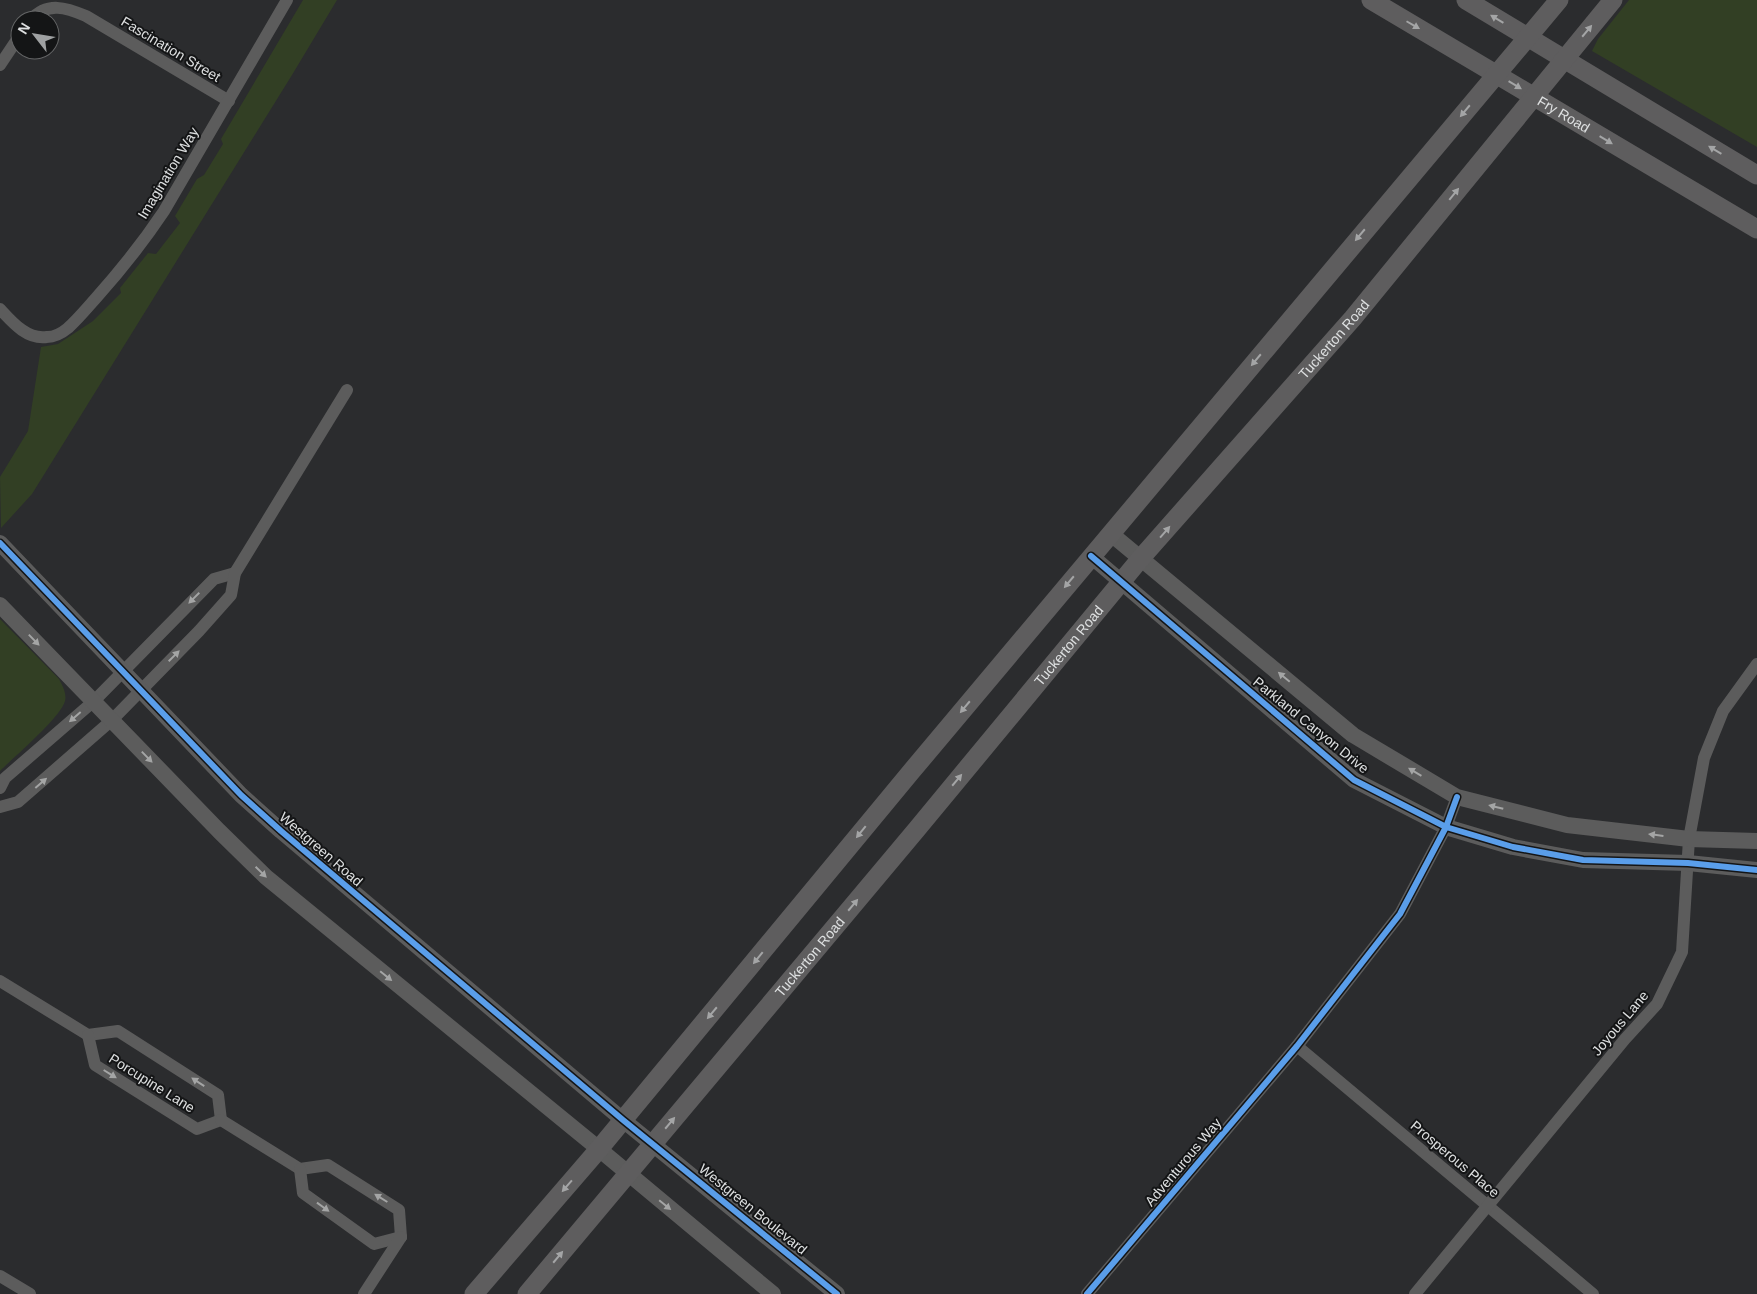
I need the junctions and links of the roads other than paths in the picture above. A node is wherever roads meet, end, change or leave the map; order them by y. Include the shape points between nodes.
1 (288, 0) edge
2 (1371, 0) edge
3 (1466, 0) edge
4 (1559, 0) edge
5 (1613, 0) edge
6 (46, 10) edge
7 (1528, 37) junction
8 (10, 50) edge
9 (1564, 59) junction
10 (0, 65) edge
11 (1496, 74) junction
12 (1534, 97) junction
13 (229, 101) junction
14 (1757, 175) edge
15 (1757, 229) edge
16 (0, 309) edge
17 (347, 390) dead end
18 (1110, 533) junction
19 (0, 543) edge
20 (1091, 556) junction
21 (1141, 558) junction
22 (235, 572) junction
23 (1121, 582) junction
24 (0, 605) edge
25 (1757, 664) edge
26 (123, 672) junction
27 (140, 691) junction
28 (94, 701) junction
29 (112, 720) junction
30 (0, 788) edge
31 (1457, 797) junction
32 (0, 807) edge
33 (1446, 827) junction
34 (1689, 840) junction
35 (1757, 841) edge
36 (1688, 863) junction
37 (1757, 870) edge
38 (0, 981) edge
39 (88, 1035) junction
40 (1297, 1046) junction
41 (221, 1120) junction
42 (623, 1120) junction
43 (654, 1144) junction
44 (599, 1149) junction
45 (300, 1169) junction
46 (628, 1174) junction
47 (1488, 1206) junction
48 (401, 1237) junction
49 (0, 1276) edge
50 (30, 1294) edge
51 (364, 1294) edge
52 (474, 1294) edge
53 (527, 1294) edge
54 (773, 1294) edge
55 (837, 1294) edge
56 (1087, 1294) edge
57 (1415, 1294) edge
58 (1593, 1294) edge

1 - 13 street, Imagination Way
2 -> 11 main road, Fry Road
7 -> 3 main road
4 - 7 main road
9 -> 5 main road, Tuckerton Road
6 - 13 street, Fascination Street via 65,8 86,16
7 - 9 main road
7 - 11 main road
8 - 10 street
9 - 12 main road, Tuckerton Road
14 -> 9 main road
11 -> 12 main road, Fry Road
11 -> 18 main road
12 -> 15 main road, Fry Road
21 -> 12 main road, Tuckerton Road via 1352,318
13 - 16 street, Imagination Way via 150,232 67,329 46,338 28,334
17 - 22 street
18 - 20 main road
18 - 21 street, Parkland Canyon Drive
19 - 26 street, Westgreen Road
20 - 23 street, Parkland Canyon Drive
20 -> 42 main road
21 - 23 main road, Tuckerton Road
31 -> 21 street, Parkland Canyon Drive via 1353,735
22 -> 26 street via 214,579
27 -> 22 street via 231,595
23 - 33 street, Parkland Canyon Drive via 1354,780
43 -> 23 main road, Tuckerton Road
24 -> 28 street
25 - 34 street, Joyous Lane via 1722,710 1704,758
26 - 27 street, Westgreen Road
26 - 28 street
27 - 29 street
27 - 42 street, Westgreen Road via 241,795 281,831
28 - 29 street
28 -> 30 street via 5,778
32 -> 29 street via 18,802
29 -> 44 street via 266,878
31 - 33 street, Adventurous Way
34 -> 31 street, Parkland Canyon Drive via 1567,824
33 - 36 street, Parkland Canyon Drive via 1513,847 1583,860
33 - 40 street, Adventurous Way via 1400,914
34 - 35 street, Parkland Canyon Drive
34 - 36 street, Joyous Lane
36 - 37 street, Parkland Canyon Drive
36 - 47 street, Joyous Lane via 1682,952 1658,1004 1625,1039
38 - 39 street
41 -> 39 street, Porcupine Lane via 218,1095 201,1084 118,1031
39 -> 41 street, Porcupine Lane via 95,1065 196,1129
40 - 47 street, Prosperous Place
40 - 56 street, Adventurous Way
41 - 45 street
42 - 43 street, Westgreen Road
42 - 44 main road
43 - 46 main road, Tuckerton Road
43 - 55 street, Westgreen Boulevard
44 - 46 street
44 -> 52 main road
48 -> 45 street via 399,1210 328,1165
45 -> 48 street via 303,1193 374,1244
53 -> 46 main road, Tuckerton Road
46 -> 54 street
47 - 57 street, Joyous Lane
47 - 58 street, Prosperous Place
48 - 51 street
49 - 50 street

